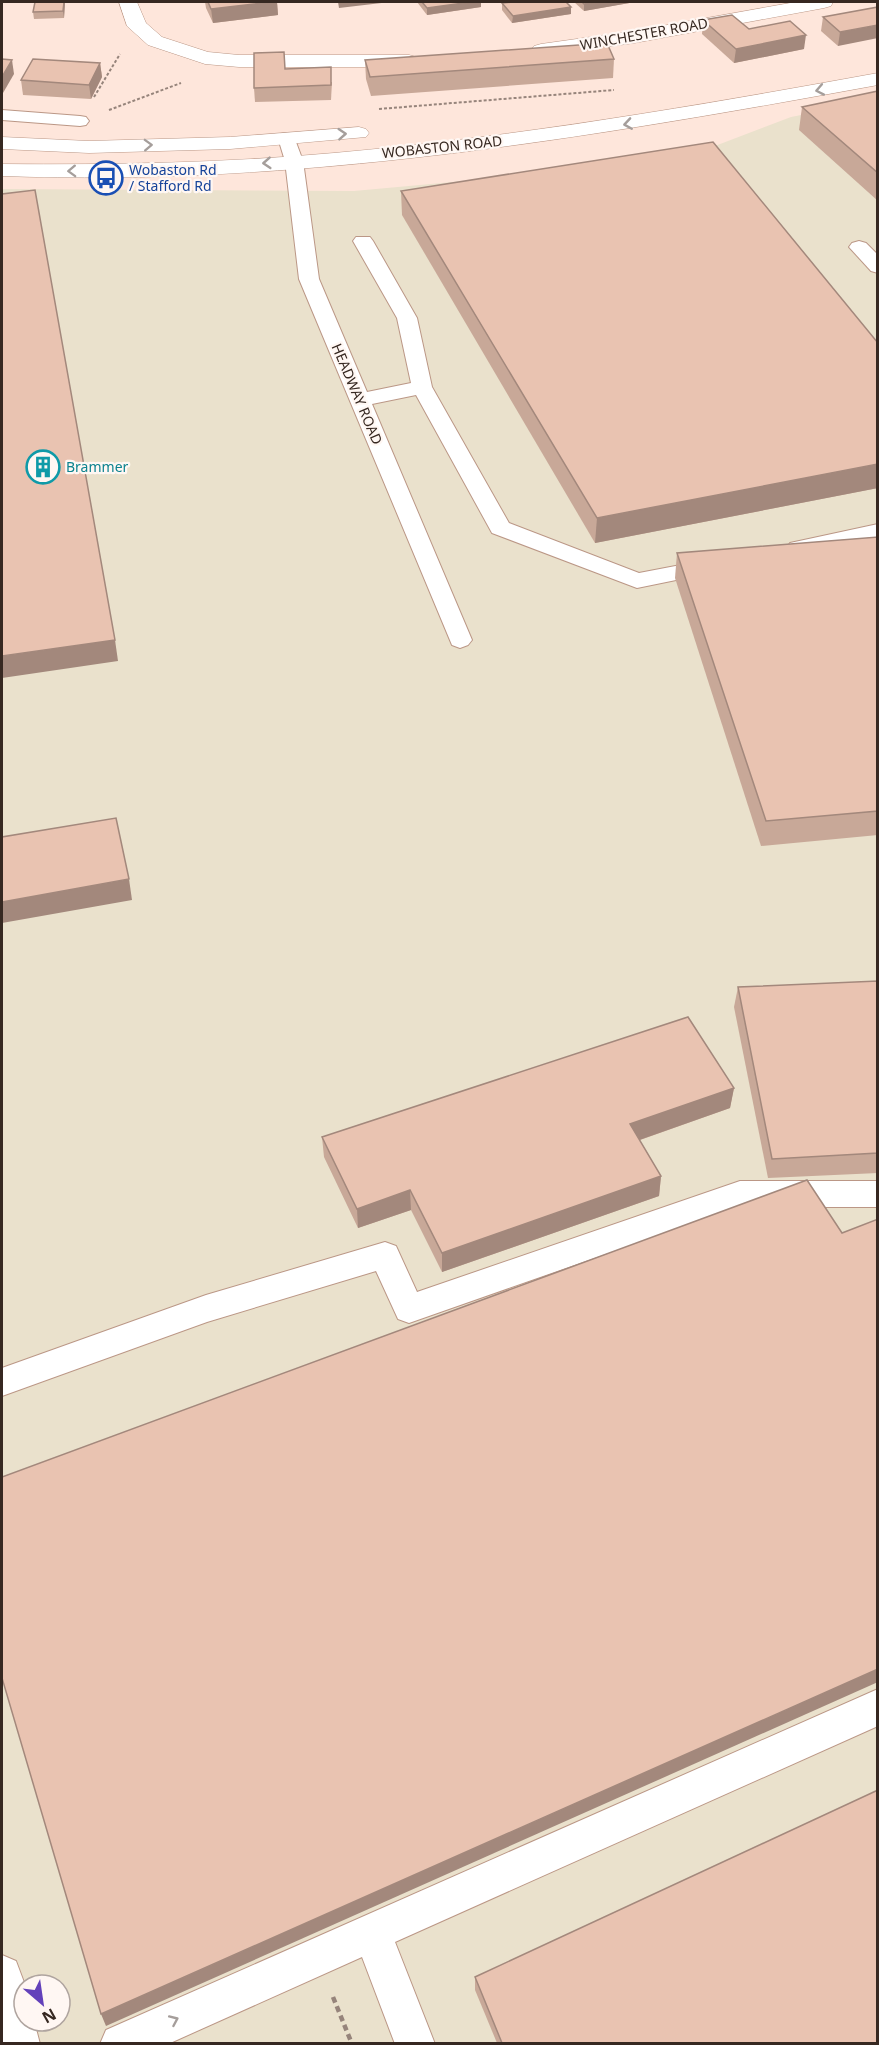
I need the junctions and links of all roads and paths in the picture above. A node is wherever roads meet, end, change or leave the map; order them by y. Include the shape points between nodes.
1 (128, 2) edge
2 (824, 2) edge
3 (137, 26) junction
4 (523, 52) edge
5 (878, 59) edge
6 (429, 60) edge
7 (239, 61) junction
8 (878, 79) edge
9 (630, 95) joint
10 (379, 109) dead end
11 (2, 115) edge
12 (80, 121) junction
13 (384, 131) dead end
14 (287, 138) junction
15 (2, 143) edge
16 (294, 161) junction
17 (2, 170) edge
18 (363, 241) dead end
19 (859, 247) dead end
20 (878, 267) edge
21 (422, 387) junction
22 (359, 400) junction
23 (878, 531) edge
24 (774, 553) edge
25 (729, 562) edge
26 (460, 640) dead end
27 (878, 1194) edge
28 (2, 1382) edge
29 (878, 1707) edge
30 (372, 1932) junction
31 (2, 1975) edge
32 (21, 2043) edge
33 (120, 2043) edge
34 (415, 2043) edge

1 - 3 street
2 - 4 street, WINCHESTER ROAD via 634,37
3 - 7 street via 155,41 177,50
3 - 12 path
5 - 9 street
6 - 7 street
7 - 12 path
8 -> 16 street, WOBASTON ROAD via 588,130
9 - 10 path
11 - 12 lane
14 -> 13 street, WOBASTON ROAD
15 -> 14 street, WOBASTON ROAD via 89,147
14 - 16 lane, HEADWAY ROAD
16 -> 17 street, WOBASTON ROAD via 180,168
16 - 22 lane, HEADWAY ROAD via 309,279
18 - 21 lane via 407,318
19 - 20 lane
21 - 22 lane
21 - 25 lane via 500,528 637,581
22 - 26 lane, HEADWAY ROAD
23 - 24 lane
27 - 28 lane via 740,1194 409,1309 385,1255 206,1309
29 - 30 lane
33 -> 30 lane
30 - 34 lane
31 - 32 lane

